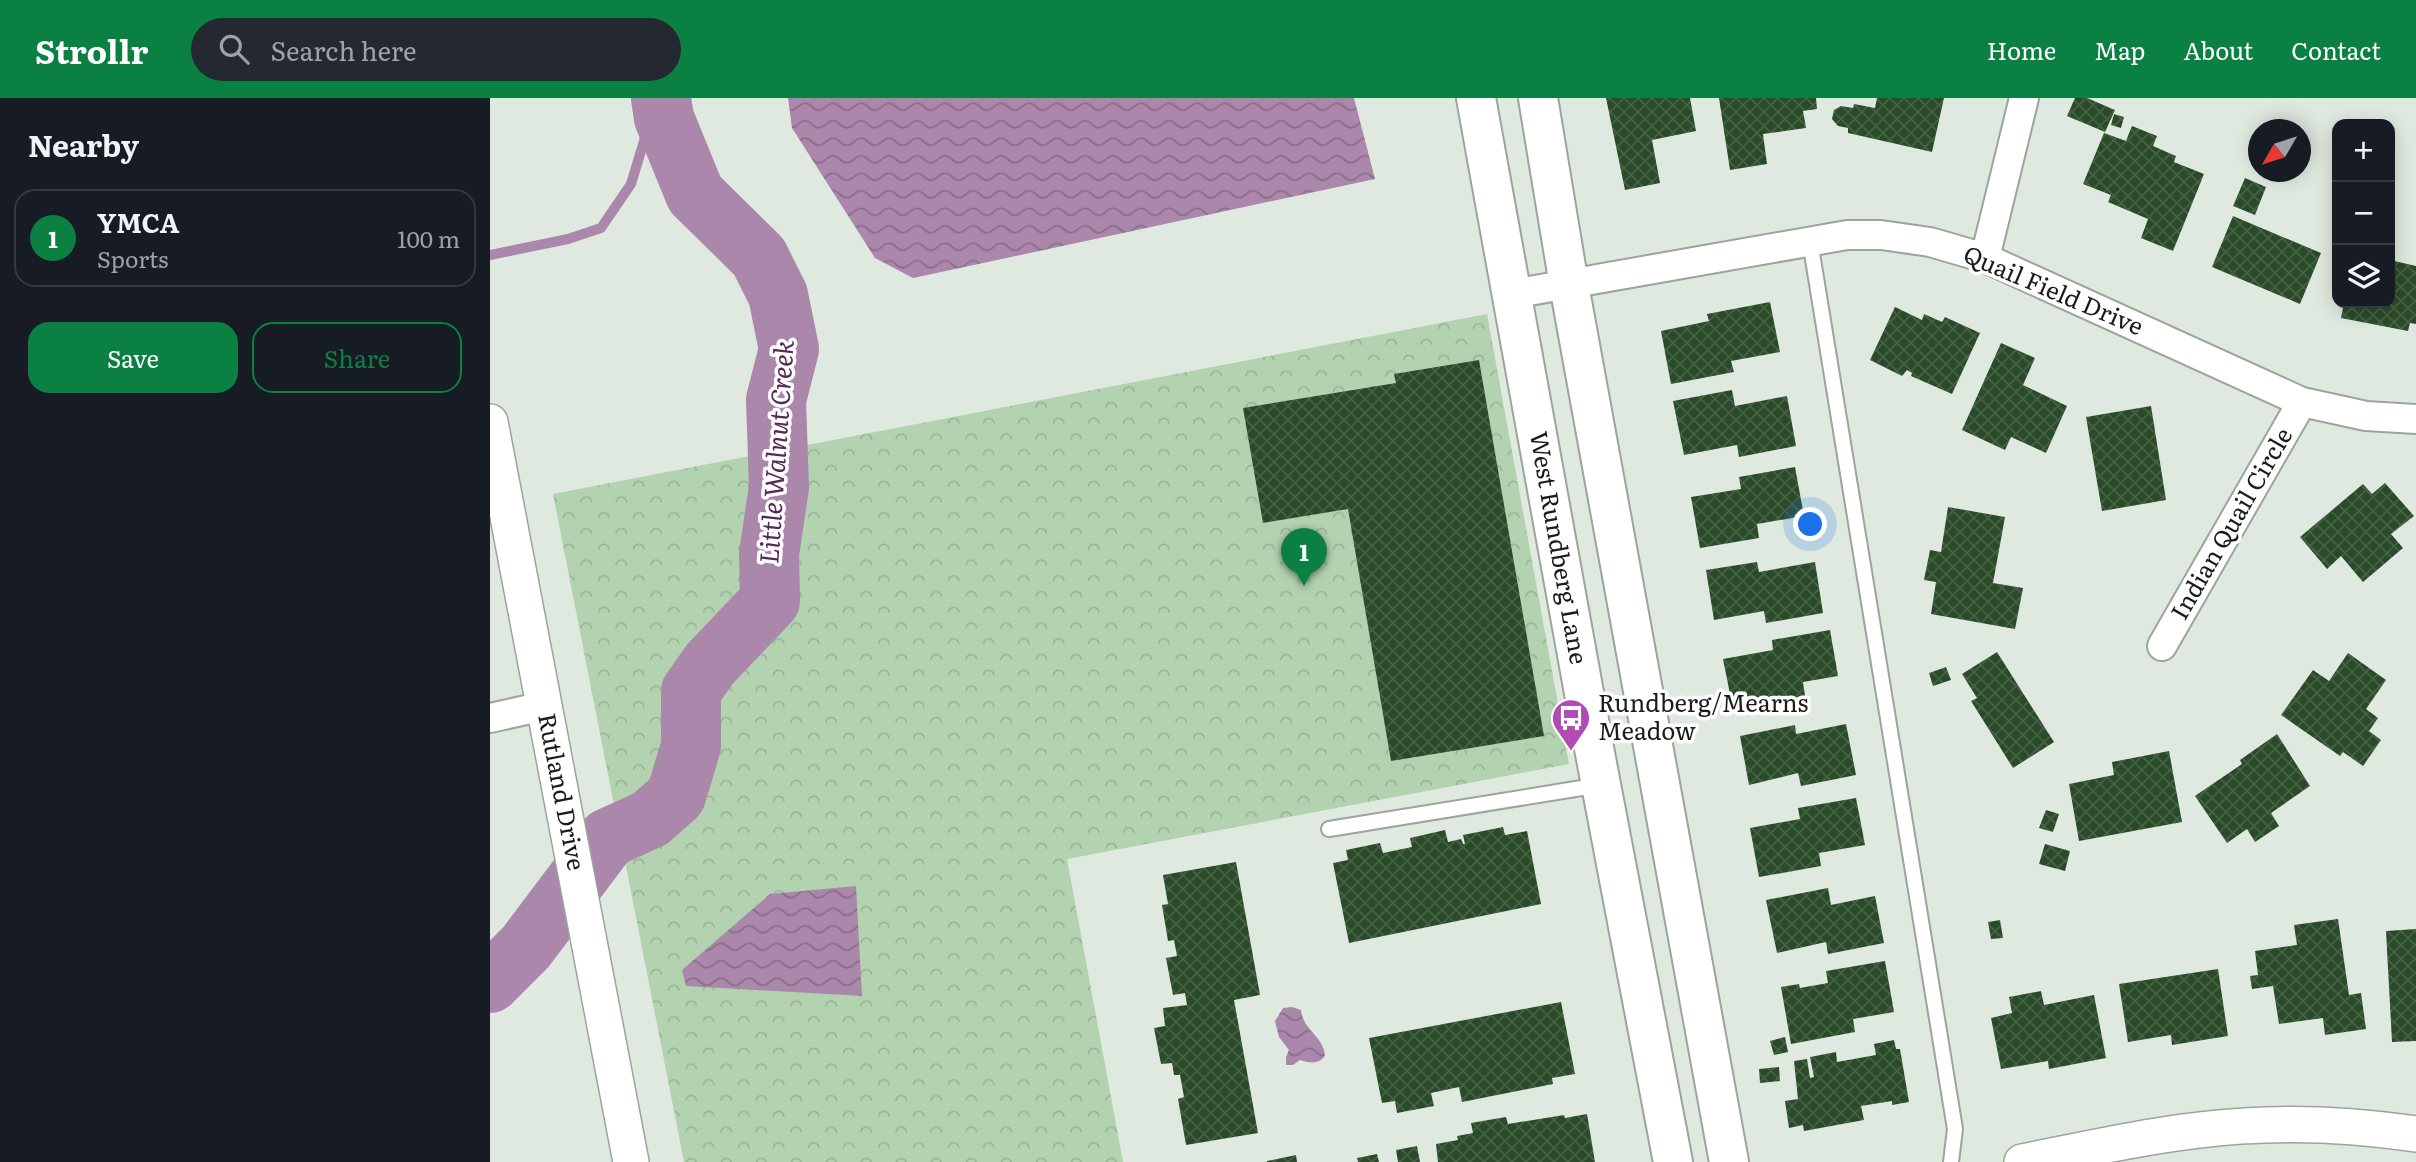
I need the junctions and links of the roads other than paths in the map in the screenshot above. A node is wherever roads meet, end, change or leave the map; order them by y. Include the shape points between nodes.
1 (1476, 98) edge
2 (1538, 98) edge
3 (2024, 98) edge
4 (1810, 241) junction
5 (1985, 258) junction
6 (1569, 285) junction
7 (1512, 294) junction
8 (2302, 402) junction
9 (2416, 419) edge
10 (490, 422) edge
11 (2162, 646) dead end
12 (544, 706) junction
13 (490, 718) edge
14 (1601, 784) junction
15 (1329, 829) dead end
16 (2416, 1134) edge
17 (631, 1162) edge
18 (1673, 1162) edge
19 (1729, 1162) edge
20 (1951, 1162) edge
21 (2022, 1162) edge

1 - 7 main road, West Rundberg Lane
2 - 6 main road
3 - 5 street
4 - 5 street, Quail Field Drive via 1881,235 1930,242
4 - 6 street, Quail Field Drive
4 - 20 lane via 1955,1129
5 - 8 street, Quail Field Drive
6 - 7 street, Quail Field Drive
6 - 19 main road
7 - 14 main road, West Rundberg Lane
8 - 9 street, Quail Field Drive via 2366,416
8 - 11 street, Indian Quail Circle
10 - 12 street, Rutland Drive
12 - 13 street
12 - 17 street, Rutland Drive
14 - 15 lane
14 - 18 main road, West Rundberg Lane
16 - 21 street via 2376,1128 2266,1125 2176,1134

